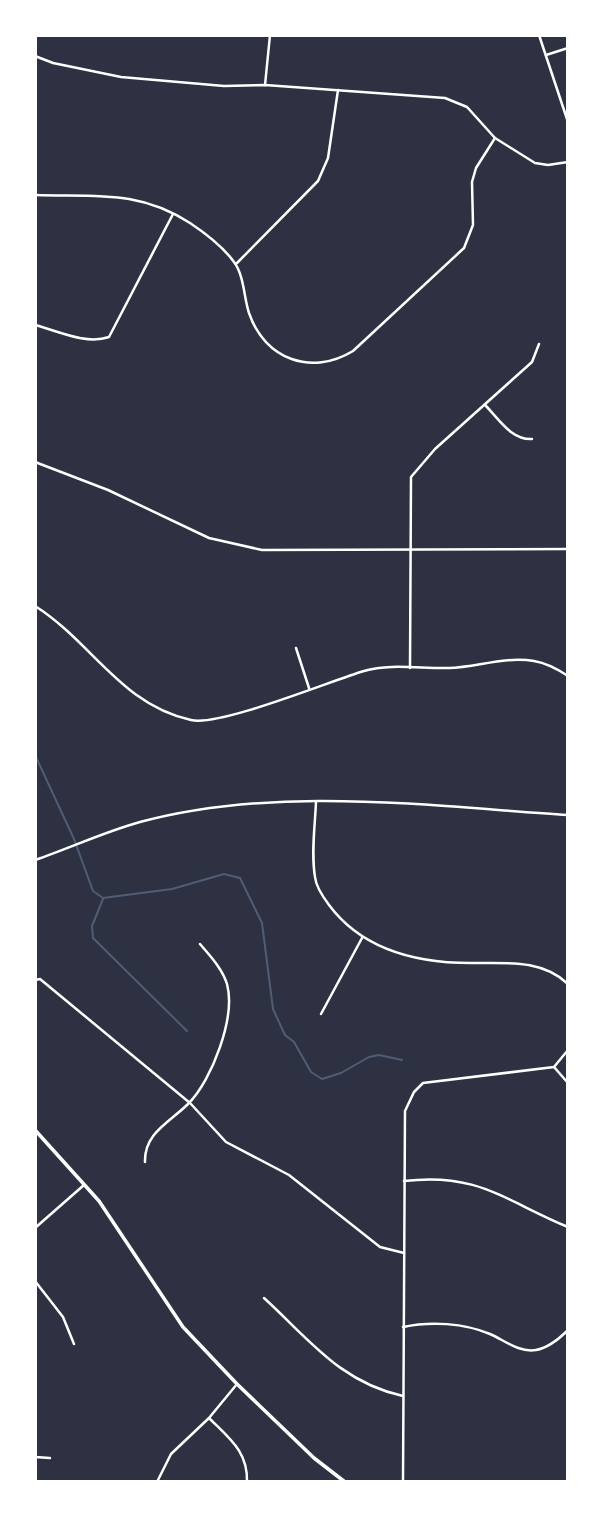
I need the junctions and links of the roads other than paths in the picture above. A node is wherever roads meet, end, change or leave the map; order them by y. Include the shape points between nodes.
1 (270, 35) edge
2 (539, 35) edge
3 (568, 48) edge
4 (546, 55) junction
5 (35, 56) edge
6 (265, 85) junction
7 (338, 90) junction
8 (568, 122) edge
9 (495, 138) junction
10 (568, 162) edge
11 (35, 195) edge
12 (173, 214) junction
13 (236, 264) junction
14 (35, 325) edge
15 (539, 344) dead end
16 (485, 405) junction
17 (532, 439) dead end
18 (35, 462) edge
19 (568, 549) edge
20 (409, 550) junction
21 (35, 606) edge
22 (296, 648) dead end
23 (410, 668) junction
24 (568, 676) edge
25 (309, 689) junction
26 (316, 802) junction
27 (568, 815) edge
28 (35, 860) edge
29 (362, 938) junction
30 (200, 944) dead end
31 (35, 980) edge
32 (568, 984) edge
33 (321, 1014) dead end
34 (568, 1051) edge
35 (554, 1067) junction
36 (568, 1083) edge
37 (190, 1103) junction
38 (35, 1130) edge
39 (145, 1162) dead end
40 (404, 1181) junction
41 (84, 1185) junction
42 (568, 1227) edge
43 (35, 1228) edge
44 (404, 1253) junction
45 (35, 1281) edge
46 (264, 1298) dead end
47 (403, 1327) junction
48 (568, 1330) edge
49 (74, 1344) dead end
50 (237, 1384) junction
51 (403, 1396) junction
52 (209, 1418) junction
53 (35, 1457) edge
54 (50, 1458) dead end
55 (157, 1482) edge
56 (247, 1482) edge
57 (345, 1482) edge
58 (403, 1482) edge

1 - 6 street
2 - 4 street
3 - 4 street
4 - 8 street
5 - 6 street via 121,77
6 - 7 street
7 - 9 street via 445,98 467,107
7 - 13 street via 327,158 318,181
9 - 10 street via 535,163
9 - 13 street via 472,182 473,225 464,248 353,351 338,359 298,362 267,342 250,317
11 - 12 street via 118,196
12 - 13 street
12 - 14 street via 109,337 97,341
15 - 16 street via 532,362
16 - 17 street via 513,434
16 - 20 street via 415,470 409,487
18 - 20 street via 108,490 209,538 262,550
19 - 20 street
20 - 23 street
21 - 25 street via 85,645 114,680 169,714 206,721
22 - 25 street
23 - 24 street via 534,661
23 - 25 street via 368,670
26 - 27 street
26 - 28 street via 240,804 142,822
26 - 29 street via 315,879 341,921
29 - 32 street via 399,954 436,962 537,967 550,970
29 - 33 street
30 - 37 street via 222,973 229,1009 211,1066
31 - 37 street via 44,982
34 - 35 street
35 - 36 street
35 - 40 street via 423,1083 405,1111
37 - 39 street via 150,1139
37 - 44 street via 226,1142 289,1175 380,1247
38 - 41 main road
40 - 42 street via 436,1177 467,1182
40 - 44 street
41 - 43 street
41 - 50 main road via 183,1327
44 - 47 street
45 - 49 street via 63,1317
46 - 51 street via 348,1376
47 - 48 street via 467,1328 522,1349 537,1350
47 - 51 street
50 - 52 street
50 - 57 main road
51 - 58 street
52 - 55 street via 170,1454
52 - 56 street via 243,1452
53 - 54 street

